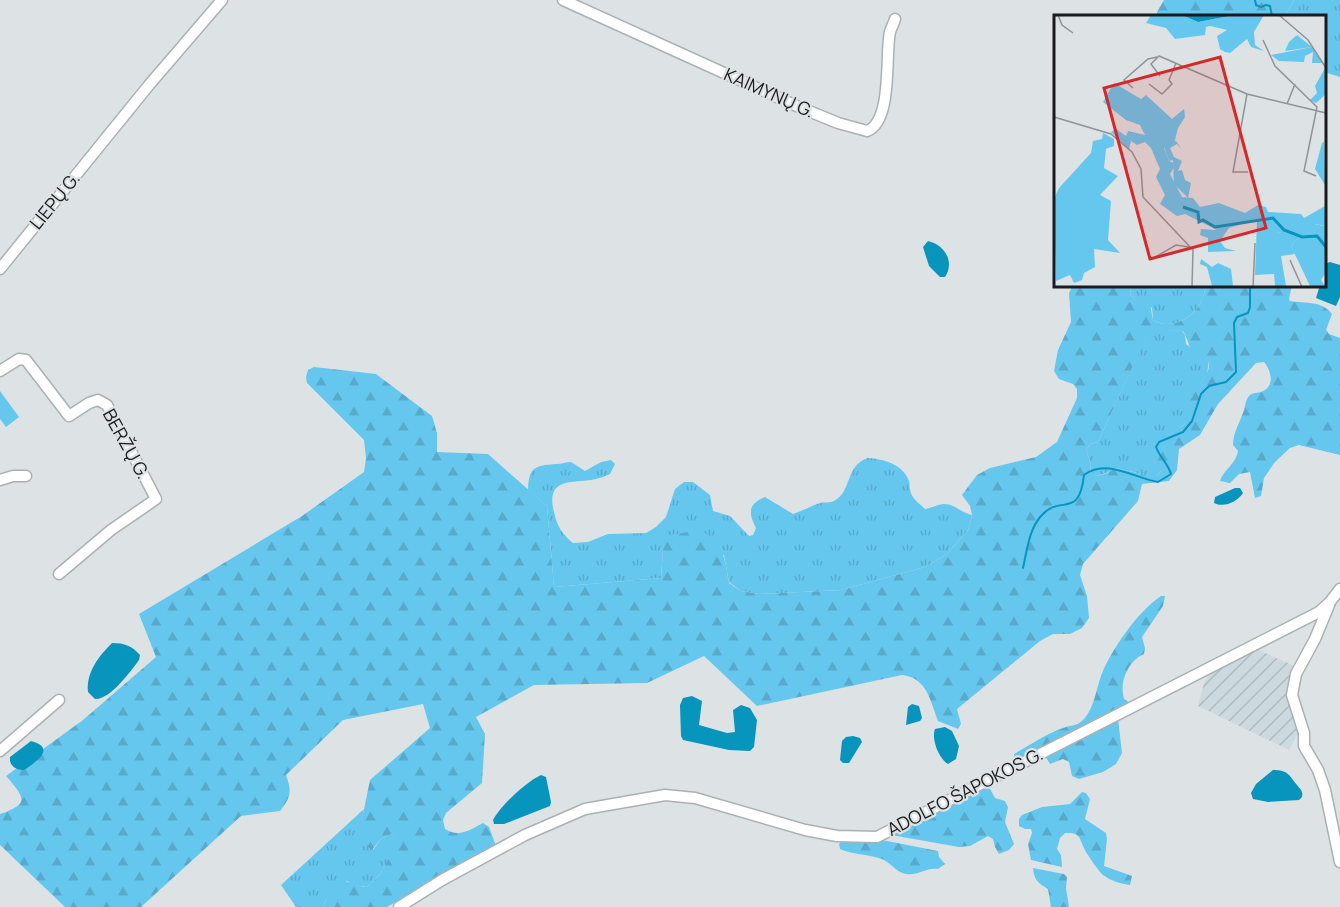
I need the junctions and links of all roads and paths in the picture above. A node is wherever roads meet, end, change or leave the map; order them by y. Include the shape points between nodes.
1 (222, 0) edge
2 (563, 0) edge
3 (895, 19) dead end
4 (0, 269) edge
5 (0, 371) edge
6 (26, 476) dead end
7 (0, 480) edge
8 (59, 574) dead end
9 (1340, 589) edge
10 (1330, 602) junction
11 (59, 700) dead end
12 (0, 751) edge
13 (1340, 862) edge
14 (399, 907) edge

1 - 4 street, LIEPŲ G.
2 - 3 street, KAIMYNŲ G. via 799,107 867,130 877,123 883,107 890,33
5 - 8 street, BERŽŲ G. via 19,359 26,360 69,416 98,400 107,405 156,499 111,530
6 - 7 street
9 - 10 street, ADOLFO ŠAPOKOS G.
10 - 13 street via 1316,639 1296,674 1292,695 1304,746 1325,790
10 - 14 street, ADOLFO ŠAPOKOS G. via 1319,612 877,837 805,830 695,798 665,795 585,809 525,835
11 - 12 street

